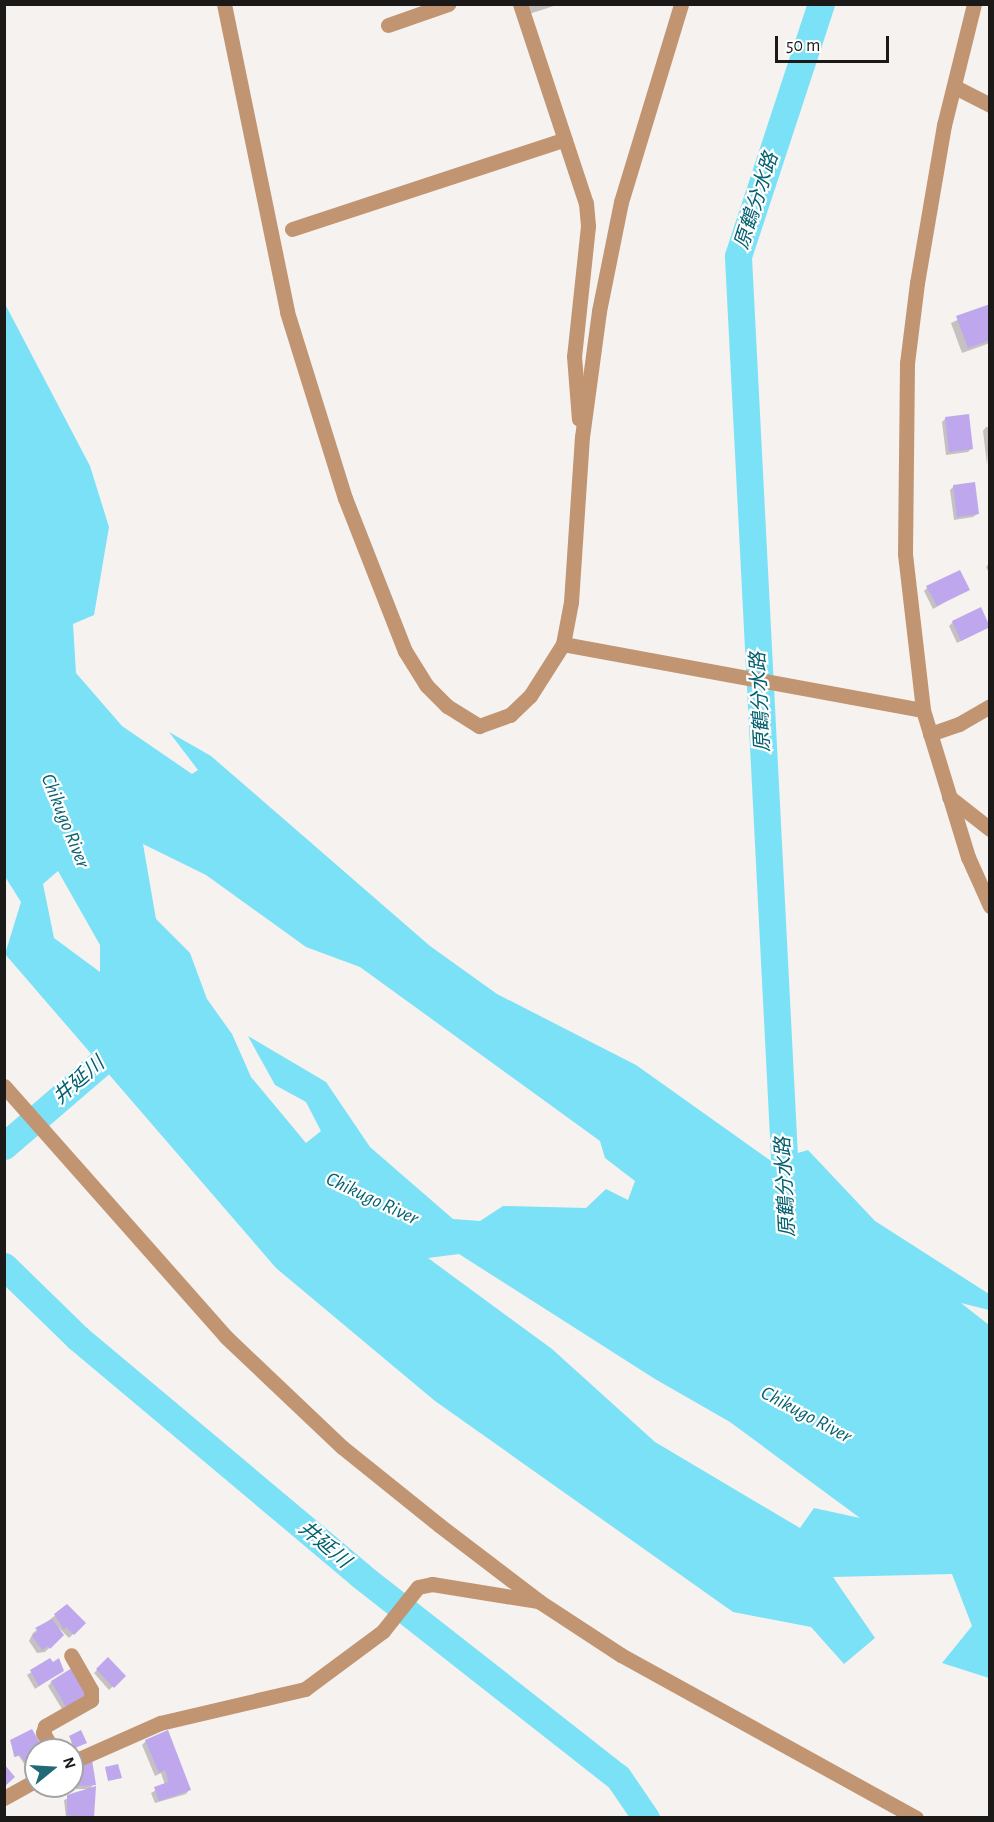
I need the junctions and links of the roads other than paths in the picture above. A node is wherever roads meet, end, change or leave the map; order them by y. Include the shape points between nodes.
1 (224, 4) edge
2 (448, 4) edge
3 (520, 4) edge
4 (681, 4) edge
5 (974, 4) edge
6 (388, 25) dead end
7 (955, 87) junction
8 (990, 105) edge
9 (565, 139) junction
10 (292, 229) dead end
11 (582, 437) junction
12 (569, 645) junction
13 (990, 706) edge
14 (918, 710) junction
15 (930, 734) junction
16 (949, 797) junction
17 (990, 829) edge
18 (990, 906) edge
19 (9, 1091) edge
20 (540, 1602) junction
21 (71, 1655) dead end
22 (46, 1738) edge
23 (84, 1757) edge
24 (24, 1787) edge
25 (4, 1798) edge
26 (916, 1818) edge

1 - 12 street via 287,312 341,488 405,651 426,685 447,706 479,726 510,714 530,696
2 - 6 street
3 - 9 street
4 - 11 street via 621,202 599,311
5 - 7 street
7 - 8 street
7 - 14 street via 926,215 907,363 905,554
9 - 10 street
9 - 11 street via 586,203 588,226 574,356
11 - 12 street
12 - 14 street
13 - 15 street via 959,724
14 - 15 street
15 - 16 street
16 - 17 street
16 - 18 street via 968,857
19 - 20 street via 226,1337 342,1447
20 - 23 street via 432,1584 418,1587 383,1631 305,1689 159,1723
20 - 26 street via 685,1692
21 - 22 street via 91,1690 91,1700 45,1726
24 - 25 street

